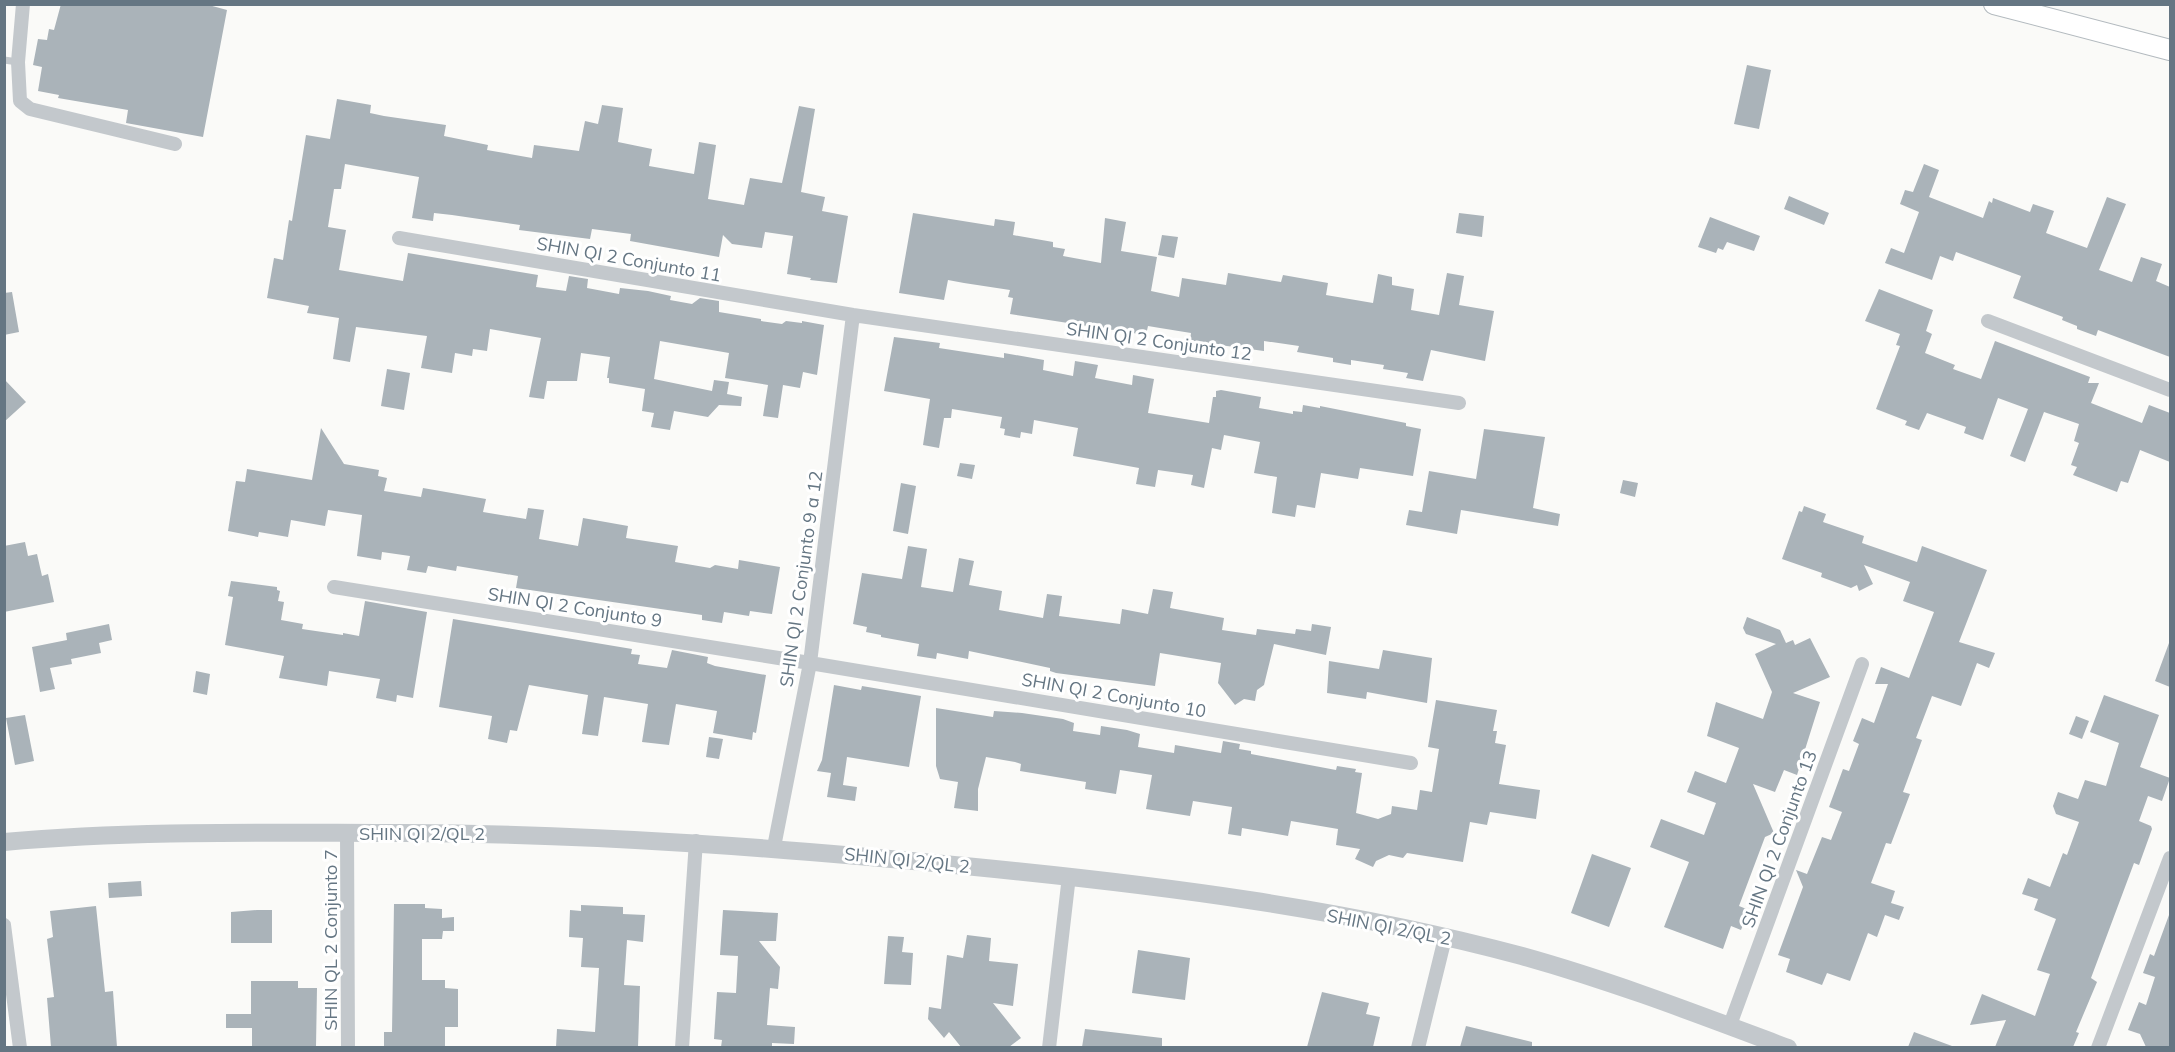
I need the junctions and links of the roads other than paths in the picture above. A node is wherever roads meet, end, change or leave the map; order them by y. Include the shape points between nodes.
1 (23, 4) edge
2 (1994, 4) edge
3 (2170, 50) edge
4 (11, 61) edge
5 (175, 144) dead end
6 (399, 238) dead end
7 (853, 315) junction
8 (1988, 321) dead end
9 (2170, 390) edge
10 (1459, 403) dead end
11 (334, 587) dead end
12 (810, 663) junction
13 (1862, 664) dead end
14 (1411, 763) dead end
15 (347, 833) junction
16 (4, 842) edge
17 (696, 842) junction
18 (774, 847) junction
19 (2170, 858) edge
20 (1069, 876) junction
21 (4, 925) edge
22 (1445, 938) junction
23 (1730, 1025) junction
24 (1780, 1046) edge
25 (20, 1047) edge
26 (348, 1047) edge
27 (682, 1047) edge
28 (1049, 1047) edge
29 (1418, 1047) edge
30 (2098, 1047) edge

1 - 4 street
2 - 3 main road
4 - 5 street via 20,101 30,109
6 - 7 street, SHIN QI 2 Conjunto 11
7 - 10 street, SHIN QI 2 Conjunto 12
7 - 12 street, SHIN QI 2 Conjunto 9 a 12
8 - 9 street
11 - 12 street, SHIN QI 2 Conjunto 9
12 - 14 street, SHIN QI 2 Conjunto 10
12 - 18 street, SHIN QI 2 Conjunto 9 a 12
13 - 23 street, SHIN QI 2 Conjunto 13
15 - 16 street, SHIN QI 2/QL 2 via 136,835
15 - 17 street, SHIN QI 2/QL 2 via 525,834
15 - 26 street, SHIN QL 2 Conjunto 7
17 - 18 street, SHIN QI 2/QL 2
17 - 27 street
18 - 20 street, SHIN QI 2/QL 2
19 - 30 street
20 - 22 street, SHIN QI 2/QL 2 via 1245,901
20 - 28 street
21 - 25 street
22 - 23 street, SHIN QI 2/QL 2 via 1579,972
22 - 29 street
23 - 24 street, SHIN QI 2/QL 2

